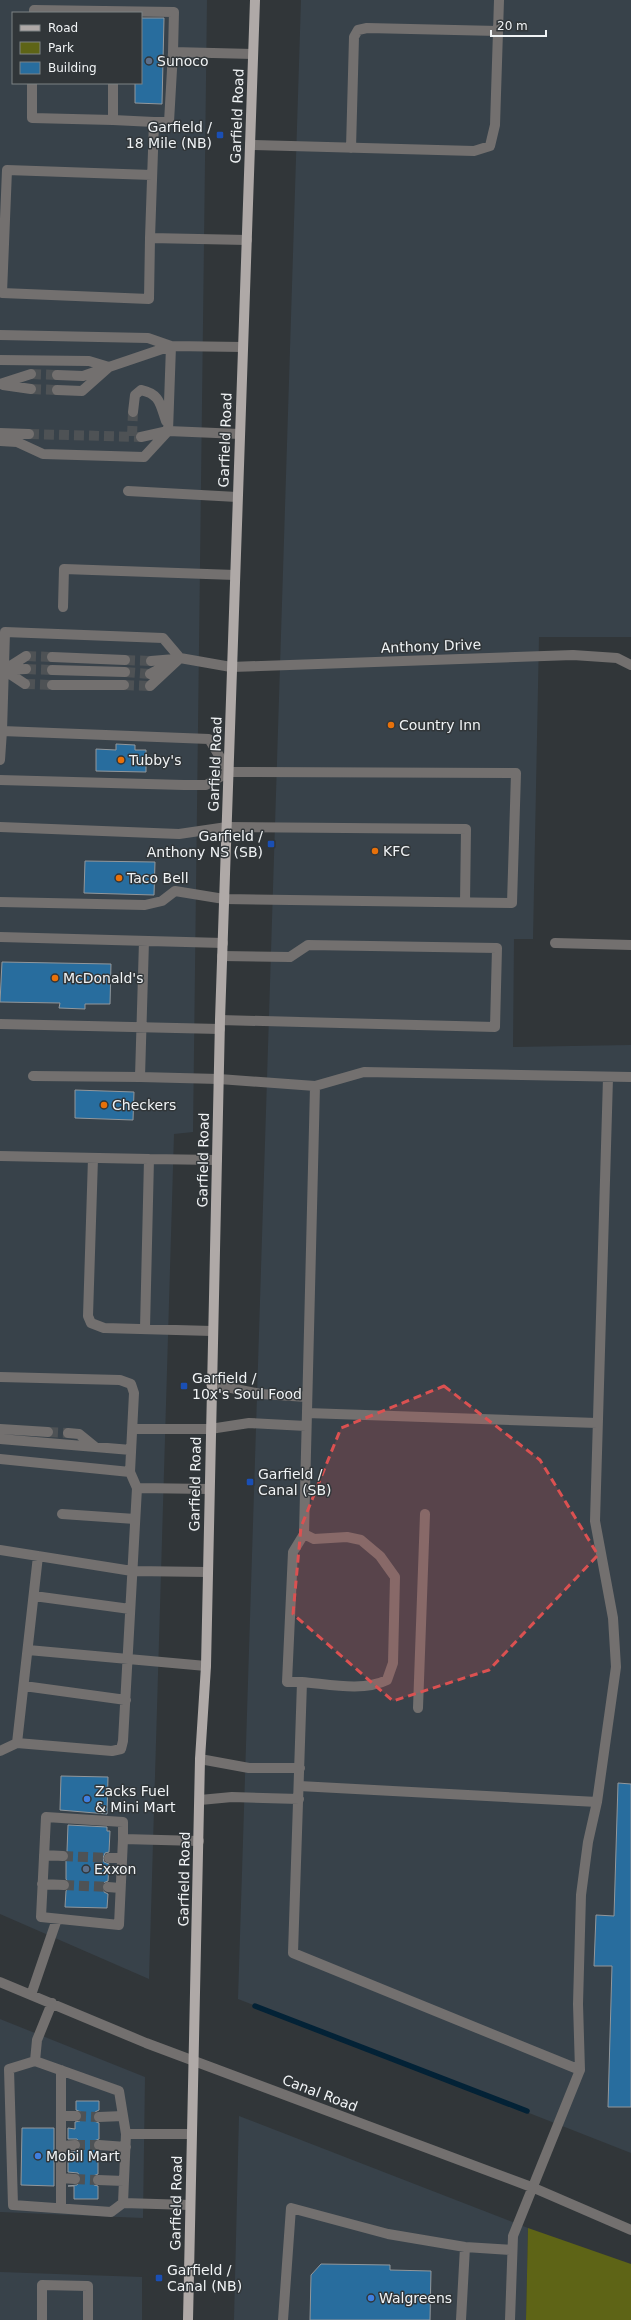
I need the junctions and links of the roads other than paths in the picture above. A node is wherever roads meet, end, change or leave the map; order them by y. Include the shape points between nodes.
1 (114, 0) edge
2 (255, 0) edge
3 (499, 0) edge
4 (34, 12) edge
5 (114, 12) edge
6 (498, 31) junction
7 (173, 52) junction
8 (253, 54) junction
9 (32, 84) edge
10 (113, 84) edge
11 (113, 120) junction
12 (154, 122) junction
13 (250, 145) junction
14 (351, 148) junction
15 (152, 176) junction
16 (150, 238) junction
17 (247, 240) junction
18 (0, 335) edge
19 (171, 346) junction
20 (243, 347) junction
21 (0, 360) edge
22 (109, 367) junction
23 (31, 374) tunnel mouth
24 (57, 375) tunnel mouth
25 (0, 384) edge
26 (31, 389) tunnel mouth
27 (57, 390) tunnel mouth
28 (133, 412) tunnel mouth
29 (168, 431) junction
30 (0, 432) edge
31 (29, 434) tunnel mouth
32 (240, 434) junction
33 (141, 436) tunnel mouth
34 (0, 441) edge
35 (128, 491) dead end
36 (237, 497) junction
37 (235, 575) junction
38 (63, 607) dead end
39 (26, 656) tunnel mouth
40 (52, 657) tunnel mouth
41 (180, 658) junction
42 (125, 660) tunnel mouth
43 (151, 661) tunnel mouth
44 (631, 665) edge
45 (231, 667) junction
46 (26, 669) tunnel mouth
47 (4, 670) junction
48 (52, 670) tunnel mouth
49 (125, 672) tunnel mouth
50 (150, 674) tunnel mouth
51 (26, 684) tunnel mouth
52 (52, 684) tunnel mouth
53 (124, 685) tunnel mouth
54 (150, 686) dead end
55 (2, 731) junction
56 (0, 760) edge
57 (229, 772) junction
58 (0, 780) edge
59 (0, 827) edge
60 (227, 827) junction
61 (224, 899) junction
62 (0, 902) edge
63 (465, 902) junction
64 (0, 937) edge
65 (144, 941) junction
66 (223, 943) junction
67 (555, 943) dead end
68 (631, 945) edge
69 (222, 956) junction
70 (0, 1024) edge
71 (220, 1024) junction
72 (141, 1027) junction
73 (33, 1076) dead end
74 (140, 1077) junction
75 (631, 1077) edge
76 (219, 1078) junction
77 (608, 1078) junction
78 (315, 1086) junction
79 (0, 1156) edge
80 (93, 1158) junction
81 (149, 1159) junction
82 (217, 1160) junction
83 (145, 1328) junction
84 (212, 1331) junction
85 (0, 1378) edge
86 (211, 1384) junction
87 (307, 1397) junction
88 (307, 1413) junction
89 (598, 1423) junction
90 (306, 1426) junction
91 (0, 1429) edge
92 (133, 1429) junction
93 (210, 1429) junction
94 (48, 1432) tunnel mouth
95 (68, 1433) tunnel mouth
96 (0, 1439) edge
97 (95, 1447) junction
98 (131, 1450) junction
99 (0, 1459) edge
100 (130, 1472) junction
101 (137, 1488) junction
102 (210, 1489) junction
103 (62, 1514) dead end
104 (425, 1514) dead end
105 (135, 1519) junction
106 (304, 1534) junction
107 (0, 1550) edge
108 (38, 1556) junction
109 (132, 1571) junction
110 (208, 1572) junction
111 (34, 1596) junction
112 (130, 1609) junction
113 (28, 1650) junction
114 (127, 1659) junction
115 (206, 1666) junction
116 (302, 1682) junction
117 (24, 1686) junction
118 (126, 1700) junction
119 (418, 1708) dead end
120 (17, 1743) junction
121 (0, 1752) edge
122 (200, 1759) junction
123 (300, 1768) junction
124 (299, 1786) junction
125 (299, 1799) junction
126 (200, 1800) junction
127 (597, 1802) junction
128 (123, 1839) junction
129 (199, 1841) junction
130 (44, 1855) junction
131 (63, 1856) tunnel mouth
132 (109, 1858) tunnel mouth
133 (122, 1858) junction
134 (42, 1884) junction
135 (64, 1885) tunnel mouth
136 (108, 1887) tunnel mouth
137 (120, 1888) junction
138 (57, 1919) junction
139 (0, 1982) edge
140 (31, 1995) junction
141 (52, 2004) junction
142 (192, 2060) junction
143 (35, 2061) junction
144 (61, 2070) junction
145 (580, 2070) junction
146 (61, 2116) junction
147 (76, 2116) tunnel mouth
148 (123, 2116) junction
149 (99, 2117) tunnel mouth
150 (126, 2134) junction
151 (191, 2134) junction
152 (75, 2144) tunnel mouth
153 (99, 2145) tunnel mouth
154 (61, 2146) junction
155 (126, 2147) junction
156 (61, 2178) junction
157 (75, 2179) tunnel mouth
158 (98, 2180) tunnel mouth
159 (124, 2181) junction
160 (534, 2188) junction
161 (123, 2203) junction
162 (190, 2205) junction
163 (61, 2208) junction
164 (631, 2230) edge
165 (465, 2247) junction
166 (512, 2250) junction
167 (42, 2320) edge
168 (88, 2320) edge
169 (188, 2320) edge
170 (282, 2320) edge
171 (461, 2320) edge
172 (510, 2320) edge

1 - 5 street
2 - 8 main road, Garfield Road
3 - 6 street
4 - 5 street
5 - 7 street via 174,12
6 - 14 street via 495,125 490,146 474,151
6 - 14 street via 367,28 358,30 354,37
7 - 8 street
7 - 12 street via 169,122
8 - 13 main road, Garfield Road
9 - 11 street via 32,118
10 - 11 street
11 - 12 street
12 - 15 street
13 - 14 street
13 - 17 main road, Garfield Road
15 - 16 street
15 - 16 street via 6,170 2,293 148,299
16 - 17 street
17 - 20 main road, Garfield Road
18 - 19 street via 148,338
19 - 20 street
19 - 22 street
19 - 29 street
20 - 32 main road, Garfield Road
21 - 22 street via 88,361
22 - 24 street via 83,376
22 - 27 street via 82,391
23 - 25 street
25 - 26 street
28 - 29 street via 135,395 141,390 151,392 159,401
29 - 32 street
29 - 33 street
29 - 34 street via 144,457 43,454 17,442
30 - 31 street
32 - 36 main road, Garfield Road
35 - 36 street
36 - 37 main road, Garfield Road
37 - 38 street via 64,569
37 - 45 main road, Garfield Road
39 - 47 street
40 - 42 street
41 - 43 street, Anthony Drive
41 - 45 street, Anthony Drive
41 - 47 street via 163,638 5,632
41 - 50 street
41 - 54 street
44 - 45 street, Anthony Drive via 617,658 572,655
45 - 57 main road, Garfield Road
46 - 47 street
47 - 51 street
47 - 55 street
48 - 49 street
52 - 53 street
55 - 56 street
55 - 57 street via 209,739
57 - 58 street via 206,785
57 - 60 main road, Garfield Road
57 - 63 street via 516,773 512,903
59 - 60 street via 179,834
60 - 61 main road, Garfield Road
60 - 63 street via 466,829
61 - 62 street via 175,891 162,901 145,905
61 - 63 street
61 - 66 main road, Garfield Road
64 - 65 street
65 - 66 street
65 - 72 street
66 - 69 main road, Garfield Road
67 - 68 street
69 - 71 main road, Garfield Road
69 - 71 street via 290,957 308,946 496,948 495,1027
70 - 72 street
71 - 72 street
71 - 76 main road, Garfield Road
72 - 74 street
73 - 74 street
74 - 76 street
75 - 77 street
76 - 78 street
76 - 82 main road, Garfield Road
77 - 78 street via 364,1072
77 - 89 street
78 - 87 street
79 - 80 street
80 - 81 street
80 - 83 street via 88,1316 91,1323 104,1328
81 - 82 street
81 - 83 street
82 - 84 main road, Garfield Road
83 - 84 street
84 - 86 main road, Garfield Road
85 - 92 street via 120,1380 131,1384 134,1394
86 - 87 street via 261,1394
86 - 93 main road, Garfield Road
87 - 88 street
88 - 89 street
88 - 90 street
89 - 127 street via 595,1521 613,1618 616,1668
90 - 93 street via 249,1424
90 - 106 street
91 - 94 street
92 - 93 street
92 - 98 street
93 - 102 main road, Garfield Road
95 - 97 street via 79,1434
96 - 97 street
97 - 98 street
98 - 100 street
99 - 100 street
100 - 101 street
101 - 102 street
101 - 105 street
102 - 110 main road, Garfield Road
103 - 105 street
104 - 119 street
105 - 109 street
106 - 116 street via 293,1552 287,1682
106 - 116 street via 314,1539 361,1540 380,1556 394,1577 392,1663 387,1680 379,1684 360,1686
107 - 108 street
108 - 109 street
108 - 111 street
109 - 110 street
109 - 112 street
110 - 115 main road, Garfield Road
111 - 112 street
111 - 113 street
112 - 114 street
113 - 114 street
113 - 117 street
114 - 115 street
114 - 118 street
115 - 122 main road, Garfield Road
116 - 123 street
117 - 118 street
117 - 120 street
118 - 120 street via 121,1749 112,1751
120 - 121 street
122 - 123 street via 249,1768
122 - 126 main road, Garfield Road
123 - 124 street
124 - 125 street
124 - 127 street
125 - 126 street via 232,1797
125 - 145 street via 293,1953
126 - 129 main road, Garfield Road
127 - 145 street via 588,1842 581,1895 578,2004
128 - 129 street
128 - 130 street via 123,1822 46,1817
128 - 133 street
129 - 142 main road, Garfield Road
130 - 131 street
130 - 134 street
132 - 133 street
133 - 137 street
134 - 135 street
134 - 138 street via 41,1917
136 - 137 street
137 - 138 street via 119,1925
138 - 140 street
139 - 140 street, Canal Road
140 - 141 street, Canal Road
141 - 142 street, Canal Road
141 - 143 street via 37,2040
142 - 151 main road, Garfield Road
142 - 160 street, Canal Road
143 - 144 street
143 - 163 street via 9,2069 14,2205
144 - 146 street
144 - 148 street via 119,2091
145 - 160 street
146 - 147 street
146 - 154 street
148 - 149 street
148 - 150 street
150 - 151 street
150 - 155 street
151 - 162 main road, Garfield Road
152 - 154 street
153 - 155 street
154 - 156 street
155 - 159 street
156 - 157 street
156 - 163 street
158 - 159 street
159 - 161 street
160 - 164 street, Canal Road
160 - 166 street via 513,2236
161 - 162 street
161 - 163 street via 111,2212
162 - 169 main road, Garfield Road
165 - 166 street
165 - 170 street via 388,2234 291,2208
165 - 171 street
166 - 172 street
167 - 168 street via 42,2284 88,2286

